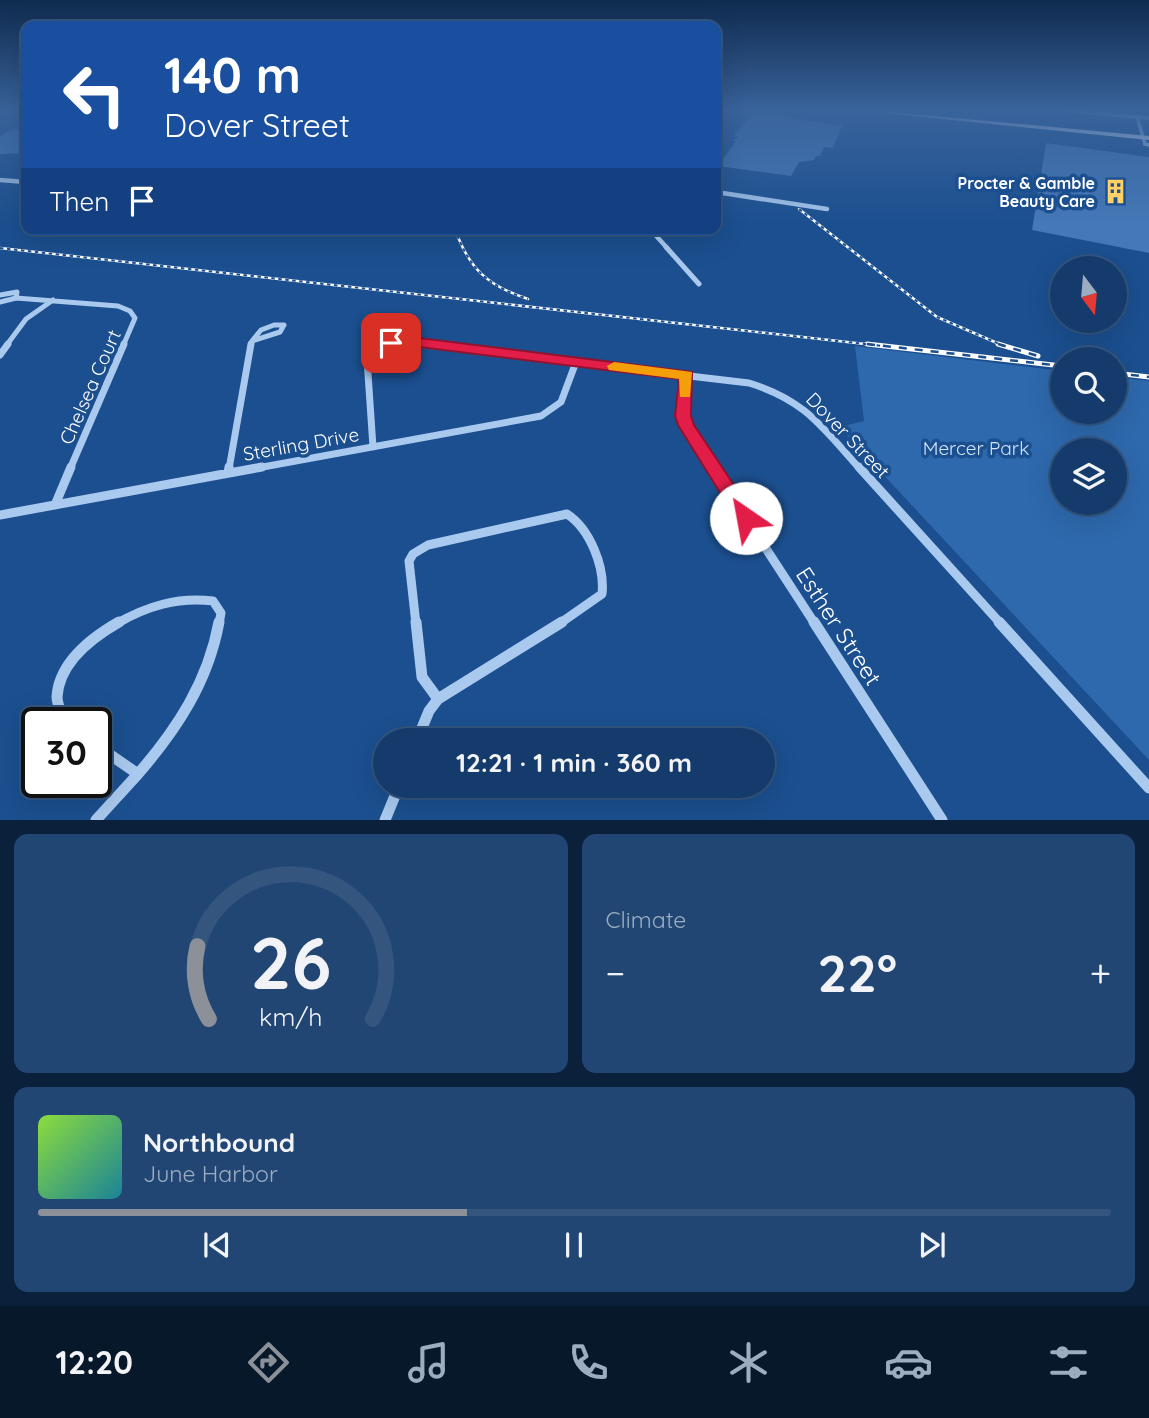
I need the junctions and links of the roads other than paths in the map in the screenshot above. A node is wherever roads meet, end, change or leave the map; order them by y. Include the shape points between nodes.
1 (0, 180) edge
2 (21, 182) edge
3 (721, 193) edge
4 (827, 209) dead end
5 (655, 235) edge
6 (699, 284) dead end
7 (0, 295) edge
8 (16, 298) junction
9 (53, 300) junction
10 (0, 302) edge
11 (252, 341) junction
12 (0, 355) edge
13 (576, 362) junction
14 (687, 375) junction
15 (373, 447) junction
16 (228, 473) junction
17 (55, 505) junction
18 (0, 515) edge
19 (438, 699) junction
20 (58, 707) edge
21 (422, 728) edge
22 (112, 756) edge
23 (138, 774) junction
24 (1149, 788) edge
25 (394, 798) edge
26 (96, 820) edge
27 (385, 820) edge
28 (942, 820) edge

1 - 2 street
3 - 4 street
5 - 6 street
7 - 8 street, Chelsea Court via 16,292
8 - 9 street, Chelsea Court
8 - 10 street, Chelsea Court
9 - 12 street via 26,319
9 - 17 street, Chelsea Court via 118,306 130,311 135,322
11 - 11 street via 280,332 284,325 264,327
11 - 16 street
13 - 14 street, Dover Street
13 - 15 street, Sterling Drive via 561,402 541,416
13 - 15 street, Dover Street via 411,342 384,345 367,359
14 - 24 street, Dover Street via 760,385 806,409
14 - 28 street, Esther Street via 686,425
15 - 16 street, Sterling Drive
16 - 17 street, Sterling Drive
17 - 18 street, Sterling Drive
19 - 19 street via 602,594 603,578 580,521 558,515 428,545 413,554 409,561 422,677
19 - 21 street
20 - 23 street via 62,676 97,634 143,610 194,598 213,601 221,613 209,667 180,722
22 - 23 street
23 - 26 street
25 - 27 street

